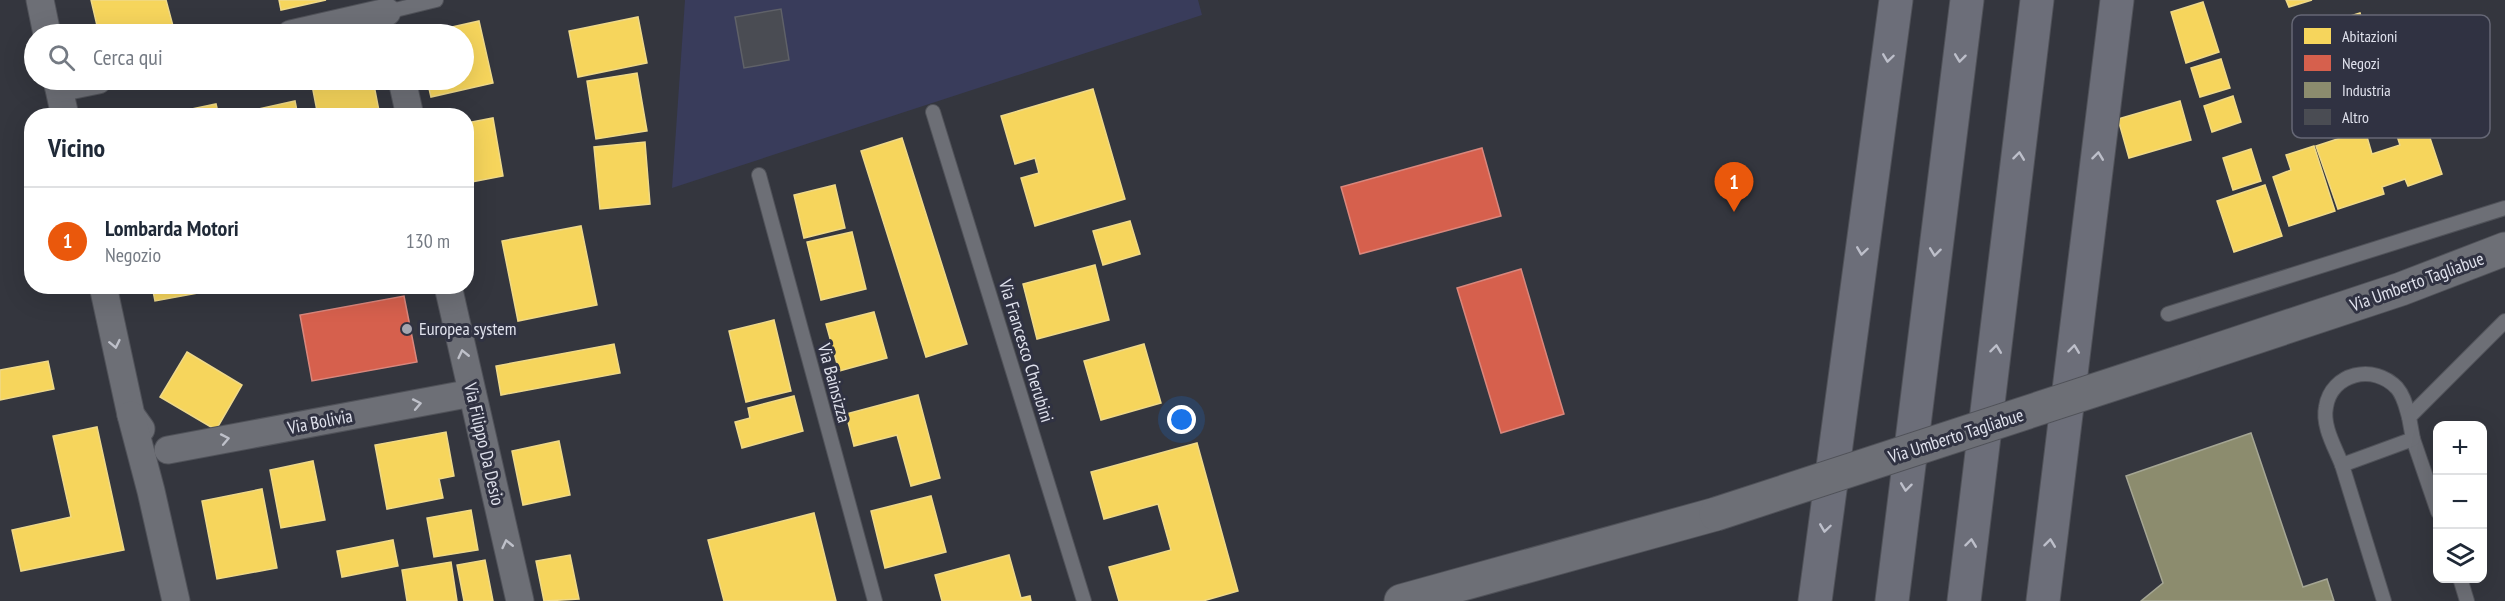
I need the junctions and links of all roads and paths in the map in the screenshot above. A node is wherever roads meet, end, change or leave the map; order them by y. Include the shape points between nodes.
1 (40, 0) edge
2 (436, 0) edge
3 (1896, 0) edge
4 (1967, 0) edge
5 (2037, 0) edge
6 (2117, 0) edge
7 (388, 15) edge
8 (46, 24) edge
9 (342, 24) edge
10 (59, 90) edge
11 (404, 90) edge
12 (63, 108) edge
13 (408, 108) edge
14 (933, 112) dead end
15 (759, 175) dead end
16 (2505, 208) edge
17 (2505, 249) edge
18 (105, 294) edge
19 (450, 294) edge
20 (2168, 314) dead end
21 (2505, 321) edge
22 (472, 393) junction
23 (131, 415) junction
24 (2409, 417) junction
25 (2413, 439) junction
26 (168, 450) junction
27 (2342, 465) junction
28 (151, 491) junction
29 (2433, 497) edge
30 (2461, 583) edge
31 (176, 601) edge
32 (520, 601) edge
33 (875, 601) edge
34 (1084, 601) edge
35 (1401, 601) edge
36 (1815, 601) edge
37 (1892, 601) edge
38 (1964, 601) edge
39 (2043, 601) edge
40 (2384, 601) edge
41 (2467, 601) edge

1 - 8 street
2 - 7 lane
3 -> 36 highway
4 -> 37 highway
38 -> 5 highway
39 -> 6 highway
7 - 9 street
10 - 12 street
11 - 13 street
14 - 34 lane, Via Francesco Cherubini
15 - 33 lane, Via Bainsizza
16 - 20 lane
17 - 35 street, Via Umberto Tagliabue, bridge via 2401,289 1716,514
18 -> 23 street
22 -> 19 street, Via Filippo Da Desio
21 - 24 lane
26 -> 22 street, Via Bolivia
32 -> 22 street, Via Filippo Da Desio
23 - 26 street via 149,441
23 - 28 street
24 - 25 lane
24 - 27 lane via 2398,390 2380,376 2358,374 2338,384 2328,399 2326,422
25 - 27 lane
25 - 29 lane
26 - 28 street via 155,466
27 - 40 lane
28 - 31 street
30 - 41 lane

